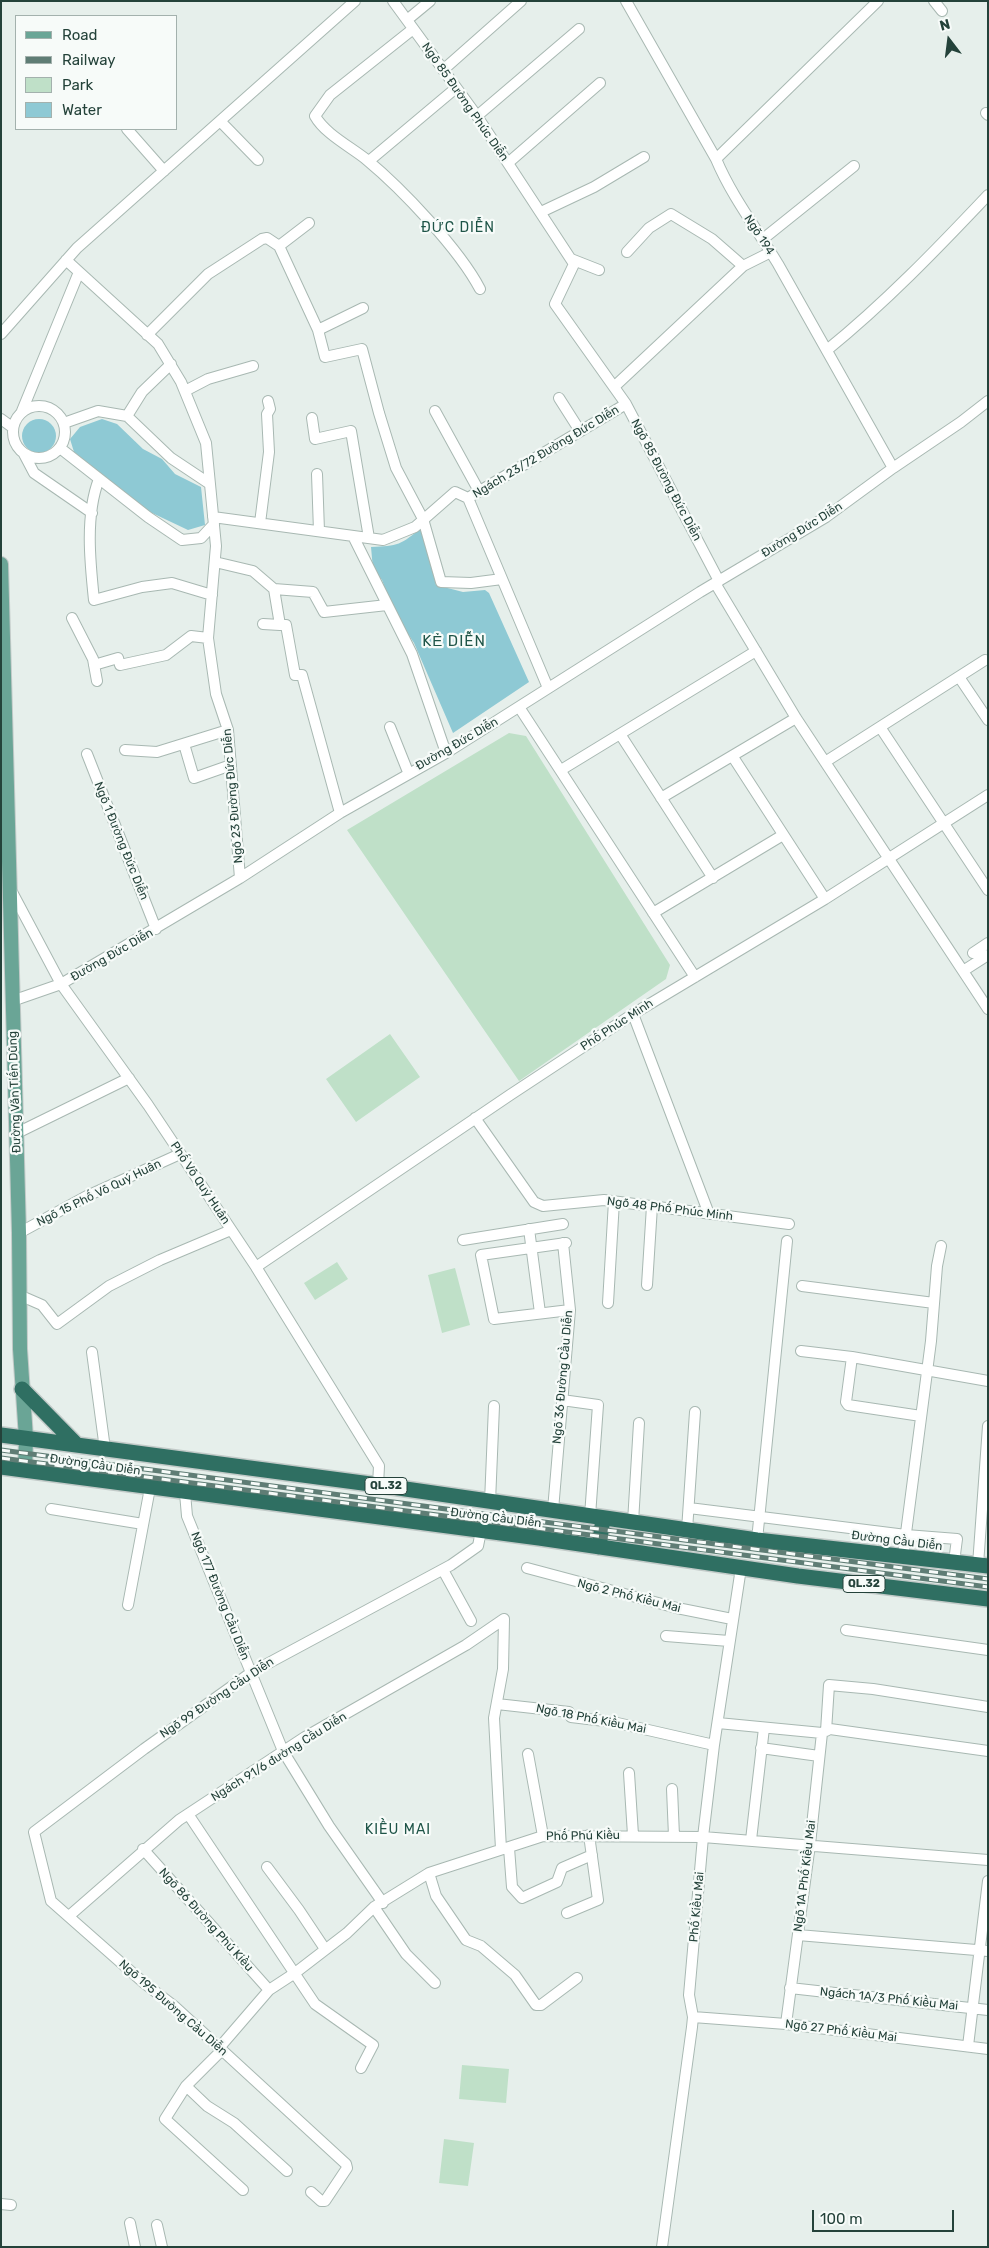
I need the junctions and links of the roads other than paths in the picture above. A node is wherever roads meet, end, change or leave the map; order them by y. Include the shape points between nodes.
1 (355, 1) edge
2 (393, 1) edge
3 (430, 1) edge
4 (521, 1) edge
5 (626, 1) edge
6 (878, 1) edge
7 (934, 1) edge
8 (942, 11) dead end
9 (407, 20) junction
10 (413, 29) junction
11 (579, 29) dead end
12 (443, 70) junction
13 (600, 83) dead end
14 (456, 88) junction
15 (477, 116) junction
16 (220, 121) junction
17 (127, 130) edge
18 (644, 157) dead end
19 (716, 159) junction
20 (258, 160) dead end
21 (369, 161) junction
22 (508, 163) junction
23 (854, 166) dead end
24 (164, 171) junction
25 (988, 195) edge
26 (538, 208) junction
27 (309, 223) dead end
28 (763, 239) junction
29 (279, 246) junction
30 (626, 252) dead end
31 (770, 252) junction
32 (571, 259) junction
33 (66, 260) junction
34 (743, 266) junction
35 (599, 270) dead end
36 (79, 272) junction
37 (480, 289) dead end
38 (363, 308) dead end
39 (318, 330) junction
40 (1, 334) edge
41 (147, 334) junction
42 (827, 350) junction
43 (171, 364) junction
44 (253, 366) dead end
45 (615, 386) junction
46 (185, 391) junction
47 (559, 398) dead end
48 (268, 401) dead end
49 (988, 401) edge
50 (626, 404) junction
51 (22, 411) junction
52 (435, 411) dead end
53 (127, 416) junction
54 (312, 418) dead end
55 (1, 419) edge
56 (64, 423) junction
57 (12, 427) junction
58 (580, 431) junction
59 (60, 448) junction
60 (24, 454) junction
61 (893, 468) junction
62 (317, 474) dead end
63 (99, 479) junction
64 (210, 484) junction
65 (479, 492) junction
66 (468, 498) junction
67 (92, 513) junction
68 (424, 519) junction
69 (214, 521) junction
70 (260, 523) junction
71 (319, 531) junction
72 (354, 536) junction
73 (369, 538) junction
74 (215, 562) junction
75 (1, 564) edge
76 (502, 579) junction
77 (717, 582) junction
78 (274, 589) junction
79 (212, 594) junction
80 (387, 605) junction
81 (72, 618) dead end
82 (263, 624) dead end
83 (280, 624) junction
84 (208, 638) junction
85 (756, 651) junction
86 (985, 660) dead end
87 (94, 665) junction
88 (959, 677) junction
89 (97, 681) dead end
90 (548, 688) junction
91 (519, 706) junction
92 (796, 718) junction
93 (988, 720) edge
94 (390, 727) dead end
95 (880, 727) junction
96 (228, 730) junction
97 (620, 734) junction
98 (184, 744) junction
99 (125, 750) dead end
100 (446, 752) junction
101 (87, 754) dead end
102 (733, 757) junction
103 (825, 762) junction
104 (231, 764) junction
105 (560, 770) junction
106 (408, 772) junction
107 (988, 796) edge
108 (661, 798) junction
109 (340, 813) junction
110 (943, 824) junction
111 (783, 834) junction
112 (888, 859) junction
113 (240, 878) junction
114 (713, 878) junction
115 (10, 886) junction
116 (988, 890) edge
117 (824, 899) junction
118 (653, 913) junction
119 (156, 929) junction
120 (988, 943) edge
121 (974, 953) dead end
122 (988, 956) edge
123 (963, 971) junction
124 (695, 977) junction
125 (60, 984) junction
126 (12, 1001) junction
127 (988, 1009) edge
128 (633, 1014) junction
129 (129, 1078) junction
130 (475, 1118) junction
131 (17, 1133) junction
132 (180, 1154) junction
133 (614, 1201) junction
134 (652, 1206) junction
135 (709, 1214) junction
136 (563, 1224) dead end
137 (789, 1224) dead end
138 (529, 1229) junction
139 (231, 1230) junction
140 (19, 1233) junction
141 (463, 1240) dead end
142 (787, 1241) dead end
143 (941, 1246) dead end
144 (531, 1247) junction
145 (256, 1267) junction
146 (647, 1285) dead end
147 (802, 1286) dead end
148 (20, 1295) junction
149 (608, 1303) dead end
150 (934, 1303) junction
151 (570, 1310) junction
152 (540, 1313) junction
153 (801, 1351) dead end
154 (92, 1352) dead end
155 (852, 1357) junction
156 (927, 1371) junction
157 (988, 1381) edge
158 (22, 1389) junction
159 (562, 1400) junction
160 (494, 1406) dead end
161 (696, 1412) dead end
162 (921, 1416) junction
163 (639, 1423) dead end
164 (988, 1426) edge
165 (1, 1435) edge
166 (26, 1438) junction
167 (77, 1445) junction
168 (105, 1449) junction
169 (1, 1467) edge
170 (25, 1470) junction
171 (378, 1485) junction
172 (150, 1488) junction
173 (185, 1493) junction
174 (490, 1502) junction
175 (688, 1508) junction
176 (51, 1509) dead end
177 (553, 1510) junction
178 (596, 1517) junction
179 (759, 1517) junction
180 (633, 1522) junction
181 (143, 1524) junction
182 (687, 1530) junction
183 (481, 1532) junction
184 (906, 1535) junction
185 (984, 1535) edge
186 (757, 1540) junction
187 (599, 1547) junction
188 (903, 1556) junction
189 (954, 1562) junction
190 (983, 1566) edge
191 (527, 1568) dead end
192 (741, 1568) junction
193 (443, 1570) junction
194 (988, 1599) edge
195 (128, 1605) dead end
196 (732, 1619) junction
197 (471, 1622) dead end
198 (846, 1630) dead end
199 (666, 1636) dead end
200 (729, 1641) junction
201 (988, 1650) edge
202 (252, 1672) junction
203 (496, 1704) junction
204 (988, 1707) edge
205 (718, 1723) junction
206 (764, 1728) junction
207 (824, 1732) junction
208 (714, 1745) junction
209 (761, 1748) junction
210 (283, 1751) junction
211 (988, 1751) edge
212 (528, 1754) dead end
213 (819, 1756) junction
214 (629, 1774) dead end
215 (672, 1790) dead end
216 (188, 1814) junction
217 (34, 1832) joint
218 (589, 1835) junction
219 (633, 1835) junction
220 (543, 1836) junction
221 (674, 1836) junction
222 (703, 1837) junction
223 (751, 1840) junction
224 (810, 1844) junction
225 (505, 1848) junction
226 (143, 1850) junction
227 (592, 1855) junction
228 (988, 1860) edge
229 (268, 1867) dead end
230 (429, 1873) junction
231 (988, 1881) edge
232 (378, 1905) junction
233 (567, 1914) dead end
234 (69, 1916) junction
235 (798, 1935) junction
236 (325, 1949) junction
237 (984, 1950) edge
238 (295, 1973) junction
239 (577, 1978) dead end
240 (435, 1982) dead end
241 (790, 1988) junction
242 (269, 1990) junction
243 (972, 2008) junction
244 (988, 2010) edge
245 (693, 2017) junction
246 (786, 2024) junction
247 (968, 2046) junction
248 (988, 2049) edge
249 (220, 2050) junction
250 (361, 2068) dead end
251 (186, 2086) junction
252 (287, 2171) dead end
253 (243, 2190) dead end
254 (310, 2192) dead end
255 (130, 2223) dead end
256 (157, 2225) dead end
257 (135, 2247) edge
258 (162, 2247) edge
259 (662, 2247) edge

1 - 16 street
2 - 9 street, Ngõ 85 Đường Phúc Diễn
3 - 9 street
4 - 12 street
5 - 19 street, Ngõ 194
6 - 19 street
7 - 8 street
9 - 10 street, Ngõ 85 Đường Phúc Diễn
10 - 12 street, Ngõ 85 Đường Phúc Diễn
10 - 21 street via 330,95 315,114 323,126
11 - 15 street
12 - 14 street, Ngõ 85 Đường Phúc Diễn
13 - 22 street
14 - 15 street, Ngõ 85 Đường Phúc Diễn
14 - 21 street
15 - 22 street, Ngõ 85 Đường Phúc Diễn
16 - 20 street
16 - 24 street
17 - 24 street
18 - 26 street via 594,187
19 - 28 street, Ngõ 194 via 733,195
21 - 37 street via 453,250
22 - 26 street, Ngõ 85 Đường Phúc Diễn
23 - 28 street
24 - 33 street
25 - 42 street via 901,284
26 - 32 street
27 - 29 street
28 - 31 street, Ngõ 194
29 - 39 street
29 - 41 street via 267,238 262,239 208,274
30 - 34 street via 649,228 671,214 712,239
31 - 34 street
31 - 42 street, Ngõ 194
32 - 35 street
32 - 45 street, Ngõ 85 Đường Đức Diễn via 574,264 554,304
33 - 36 street, Ngõ 23 Đường Đức Diễn
33 - 40 street
34 - 45 street
36 - 41 street, Ngõ 23 Đường Đức Diễn
36 - 51 street
38 - 39 street
39 - 68 street via 325,357 362,349 396,468
41 - 43 street, Ngõ 23 Đường Đức Diễn
42 - 61 street, Ngõ 194
43 - 46 street, Ngõ 23 Đường Đức Diễn
43 - 53 street via 142,392
44 - 46 street via 208,379
45 - 50 street, Ngõ 85 Đường Đức Diễn
46 - 64 street, Ngõ 23 Đường Đức Diễn via 206,443
47 - 58 street
48 - 70 street via 269,452
49 - 61 street, Đường Đức Diễn
50 - 58 street, Ngách 23/72 Đường Đức Diễn
50 - 77 street, Ngõ 85 Đường Đức Diễn
51 - 56 street via 33,406 46,406 57,412
51 - 57 street
52 - 65 street
53 - 56 street via 98,412
53 - 64 street via 171,458
54 - 73 street via 315,439 351,431
55 - 57 street
56 - 59 street via 66,431
57 - 60 street via 16,447
58 - 65 street, Ngách 23/72 Đường Đức Diễn
59 - 60 street via 43,458
59 - 63 street
60 - 67 street via 34,473
61 - 77 street, Đường Đức Diễn via 826,517
62 - 71 street
63 - 67 street via 92,495
63 - 69 street via 182,540 201,538
64 - 69 street, Ngõ 23 Đường Đức Diễn
65 - 66 street, Ngách 23/72 Đường Đức Diễn
66 - 68 street, Ngách 23/72 Đường Đức Diễn via 455,492
66 - 76 street
67 - 79 street via 94,600 172,583
68 - 73 street, Ngách 23/72 Đường Đức Diễn via 383,540
68 - 76 street via 441,582
69 - 70 street, Ngách 23/72 Đường Đức Diễn
69 - 74 street, Ngõ 23 Đường Đức Diễn
70 - 71 street, Ngách 23/72 Đường Đức Diễn
71 - 72 street, Ngách 23/72 Đường Đức Diễn
72 - 73 street, Ngách 23/72 Đường Đức Diễn
72 - 80 street
74 - 78 street via 253,571
74 - 79 street, Ngõ 23 Đường Đức Diễn
75 - 115 main road, Đường Văn Tiến Dũng
76 - 90 street
77 - 85 street, Ngõ 85 Đường Đức Diễn
77 - 90 street, Đường Đức Diễn
78 - 80 street via 313,592 324,612
78 - 83 street
79 - 84 street, Ngõ 23 Đường Đức Diễn
80 - 100 street via 412,654
81 - 87 street
82 - 83 street
83 - 109 street via 286,625 295,675 302,675
84 - 87 street via 191,636 166,655 120,665 118,658
84 - 96 street, Ngõ 23 Đường Đức Diễn via 216,694
85 - 92 street, Ngõ 85 Đường Đức Diễn
85 - 97 street
86 - 88 street
87 - 89 street
88 - 93 street
88 - 95 street
90 - 91 street, Đường Đức Diễn
91 - 100 street, Đường Đức Diễn
91 - 105 street
92 - 102 street
92 - 103 street, Ngõ 85 Đường Đức Diễn
94 - 106 street
95 - 103 street
95 - 110 street
96 - 98 street
96 - 104 street, Ngõ 23 Đường Đức Diễn
97 - 105 street
97 - 108 street
98 - 99 street via 157,752
98 - 104 street via 194,778
100 - 106 street, Đường Đức Diễn
101 - 119 street, Ngõ 1 Đường Đức Diễn
102 - 108 street
102 - 111 street
103 - 112 street, Ngõ 85 Đường Đức Diễn
104 - 113 street, Ngõ 23 Đường Đức Diễn
105 - 118 street
106 - 109 street, Đường Đức Diễn
107 - 110 street, Phố Phúc Minh
108 - 114 street
109 - 113 street, Đường Đức Diễn
110 - 112 street, Phố Phúc Minh
110 - 116 street
111 - 114 street
111 - 117 street
112 - 117 street, Phố Phúc Minh
112 - 123 street, Ngõ 85 Đường Đức Diễn
113 - 119 street, Đường Đức Diễn
114 - 118 street
115 - 125 street, Phố Võ Quý Huân
115 - 126 main road, Đường Văn Tiến Dũng
117 - 124 street, Phố Phúc Minh
118 - 124 street
119 - 125 street, Đường Đức Diễn
120 - 121 street
122 - 123 street
123 - 127 street, Ngõ 85 Đường Đức Diễn
124 - 128 street, Phố Phúc Minh
125 - 126 street, Đường Đức Diễn
125 - 129 street, Phố Võ Quý Huân
126 - 131 main road, Đường Văn Tiến Dũng
128 - 130 street, Phố Phúc Minh
128 - 135 street
129 - 131 street
129 - 132 street, Phố Võ Quý Huân
130 - 133 street, Ngõ 48 Phố Phúc Minh via 534,1202 543,1206
130 - 145 street, Phố Phúc Minh
131 - 140 main road, Đường Văn Tiến Dũng
132 - 139 street, Phố Võ Quý Huân
132 - 140 street, Ngõ 15 Phố Võ Quý Huân via 87,1196
133 - 134 street, Ngõ 48 Phố Phúc Minh
133 - 149 street
134 - 135 street, Ngõ 48 Phố Phúc Minh
134 - 146 street
135 - 137 street, Ngõ 48 Phố Phúc Minh
136 - 138 street
138 - 141 street
138 - 144 street
139 - 145 street, Phố Võ Quý Huân
139 - 148 street via 109,1286 57,1324 42,1305
140 - 148 main road, Đường Văn Tiến Dũng
142 - 179 street
143 - 150 street
144 - 151 street, Ngõ 36 Đường Cầu Diễn via 565,1243
144 - 152 street
144 - 152 street via 481,1255 494,1318
145 - 171 street, Phố Võ Quý Huân via 379,1466
147 - 150 street
148 - 158 main road, Đường Văn Tiến Dũng
150 - 156 street
151 - 152 street
151 - 159 street, Ngõ 36 Đường Cầu Diễn
153 - 155 street
154 - 168 street
155 - 156 street
155 - 162 street via 848,1405
156 - 157 street
156 - 162 street
158 - 166 main road, Đường Văn Tiến Dũng
158 - 167 highway
159 - 177 street, Ngõ 36 Đường Cầu Diễn
159 - 178 street via 598,1405
160 - 174 street
161 - 175 street
162 - 184 street
163 - 180 street
164 - 185 street
165 - 166 highway, Đường Cầu Diễn / QL.32
166 - 167 highway, Đường Cầu Diễn / QL.32
166 - 170 main road, Đường Văn Tiến Dũng
167 - 168 highway, Đường Cầu Diễn / QL.32
168 - 171 highway, Đường Cầu Diễn / QL.32
169 - 170 highway, Đường Cầu Diễn / QL.32
170 - 172 highway, Đường Cầu Diễn / QL.32
171 - 174 highway, Đường Cầu Diễn / QL.32
172 - 173 highway, Đường Cầu Diễn / QL.32
172 - 181 street
173 - 183 highway, Đường Cầu Diễn / QL.32
173 - 202 street, Ngõ 177 Đường Cầu Diễn via 188,1516
174 - 177 highway, Đường Cầu Diễn / QL.32
175 - 179 street
175 - 182 street
176 - 181 street
177 - 178 highway, Đường Cầu Diễn / QL.32
178 - 180 highway, Đường Cầu Diễn / QL.32
178 - 187 highway
179 - 184 street
179 - 186 street
180 - 182 highway, Đường Cầu Diễn / QL.32
181 - 195 street
182 - 186 highway, Đường Cầu Diễn / QL.32
183 - 187 highway, Đường Cầu Diễn / QL.32
183 - 193 street, Ngõ 99 Đường Cầu Diễn via 478,1546
184 - 188 street
184 - 189 street via 957,1539
185 - 190 street
186 - 188 highway, Đường Cầu Diễn / QL.32
187 - 192 highway, Đường Cầu Diễn / QL.32
188 - 189 highway, Đường Cầu Diễn / QL.32
189 - 190 highway, Đường Cầu Diễn / QL.32
191 - 196 street, Ngõ 2 Phố Kiều Mai via 677,1608
192 - 194 highway, Đường Cầu Diễn / QL.32
192 - 196 street, Phố Kiều Mai
193 - 197 street
193 - 202 street, Ngõ 99 Đường Cầu Diễn
196 - 200 street, Phố Kiều Mai
198 - 201 street
199 - 200 street
200 - 205 street, Phố Kiều Mai
202 - 210 street, Ngõ 177 Đường Cầu Diễn
202 - 217 street, Ngõ 99 Đường Cầu Diễn via 144,1748
203 - 208 street, Ngõ 18 Phố Kiều Mai via 554,1709 569,1712 571,1718 613,1722
203 - 210 street, Ngách 91/6 đường Cầu Diễn via 503,1669 504,1619 466,1645
203 - 225 street via 494,1718
204 - 207 street, Ngõ 1A Phố Kiều Mai via 873,1689 829,1686
205 - 206 street
205 - 208 street, Phố Kiều Mai
206 - 207 street
206 - 209 street
207 - 211 street via 830,1729
207 - 213 street, Ngõ 1A Phố Kiều Mai
208 - 222 street, Phố Kiều Mai
209 - 213 street
209 - 223 street
210 - 216 street, Ngách 91/6 đường Cầu Diễn
210 - 232 street, Ngõ 177 Đường Cầu Diễn
212 - 220 street
213 - 224 street, Ngõ 1A Phố Kiều Mai
214 - 219 street
215 - 221 street
216 - 226 street, Ngách 91/6 đường Cầu Diễn
216 - 238 street
217 - 234 street, Ngõ 195 Đường Cầu Diễn via 51,1900
218 - 219 street, Phố Phú Kiều
218 - 220 street, Phố Phú Kiều
218 - 227 street
219 - 221 street, Phố Phú Kiều
220 - 225 street, Phố Phú Kiều
221 - 222 street, Phố Phú Kiều
222 - 223 street, Phố Phú Kiều
222 - 245 street, Phố Kiều Mai via 689,1995
223 - 224 street, Phố Phú Kiều
224 - 228 street, Phố Phú Kiều
224 - 235 street, Ngõ 1A Phố Kiều Mai
225 - 227 street via 512,1887 522,1898 557,1882 562,1868
225 - 230 street, Phố Phú Kiều
226 - 234 street, Ngách 91/6 đường Cầu Diễn
226 - 242 street, Ngõ 86 Đường Phú Kiều
227 - 233 street via 598,1900
229 - 236 street
230 - 232 street, Phố Phú Kiều
230 - 239 street via 436,1896 466,1940 481,1946 515,1975 536,2005 541,2005
231 - 237 street
232 - 236 street, Phố Phú Kiều
232 - 240 street, Ngõ 177 Đường Cầu Diễn via 406,1954
234 - 249 street, Ngõ 195 Đường Cầu Diễn
235 - 237 street
235 - 241 street, Ngõ 1A Phố Kiều Mai
236 - 238 street, Phố Phú Kiều
237 - 243 street
238 - 242 street, Phố Phú Kiều
238 - 250 street via 314,2004 373,2045
241 - 243 street, Ngách 1A/3 Phố Kiều Mai
241 - 246 street, Ngõ 1A Phố Kiều Mai
242 - 249 street, Phố Phú Kiều
243 - 244 street, Ngách 1A/3 Phố Kiều Mai
243 - 247 street
245 - 246 street, Ngõ 27 Phố Kiều Mai
245 - 259 street, Phố Kiều Mai
246 - 247 street, Ngõ 27 Phố Kiều Mai
247 - 248 street, Ngõ 27 Phố Kiều Mai
249 - 251 street, Phố Phú Kiều
249 - 254 street, Ngõ 195 Đường Cầu Diễn via 346,2164 325,2200 321,2201
251 - 252 street via 207,2106 234,2123
251 - 253 street, Phố Phú Kiều via 165,2119
255 - 257 street
256 - 258 street

